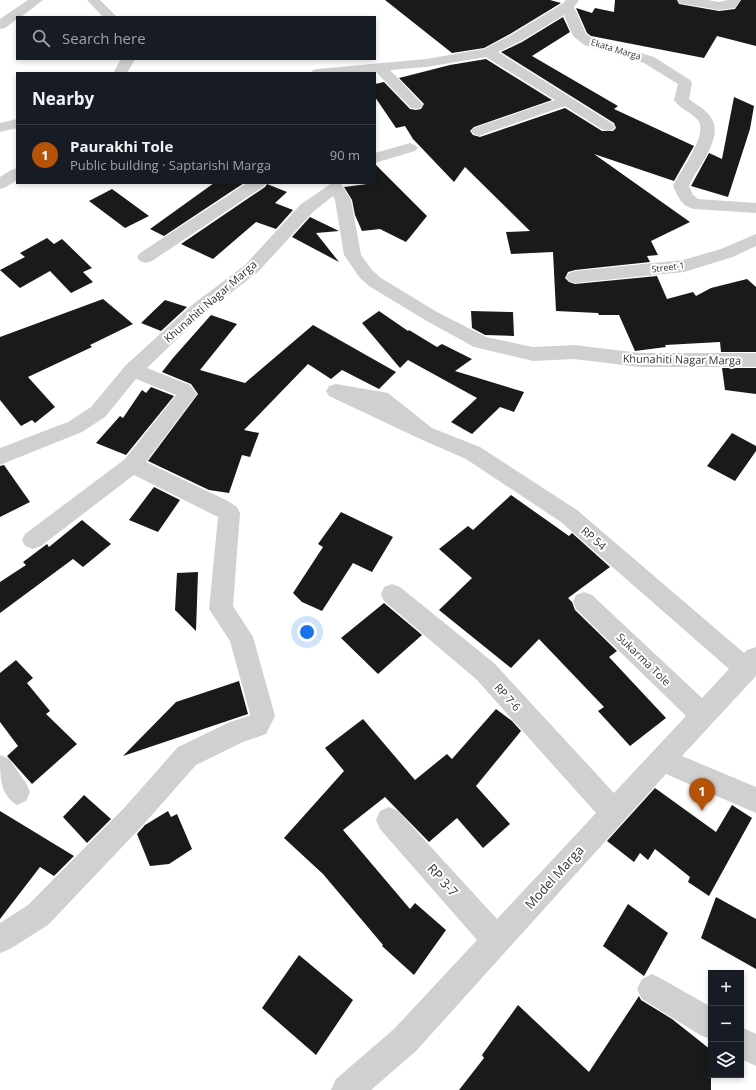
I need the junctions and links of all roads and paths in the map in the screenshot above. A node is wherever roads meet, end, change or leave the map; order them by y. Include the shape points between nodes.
1 (37, 0) edge
2 (93, 0) edge
3 (684, 0) edge
4 (734, 0) edge
5 (570, 3) edge
6 (109, 16) edge
7 (0, 25) edge
8 (488, 52) junction
9 (127, 60) edge
10 (379, 67) junction
11 (121, 72) edge
12 (328, 72) edge
13 (567, 101) junction
14 (416, 105) dead end
15 (16, 124) edge
16 (608, 127) dead end
17 (0, 128) edge
18 (479, 131) dead end
19 (410, 148) dead end
20 (376, 158) edge
21 (16, 174) edge
22 (0, 184) edge
23 (256, 184) edge
24 (337, 185) edge
25 (756, 208) edge
26 (756, 239) edge
27 (146, 257) dead end
28 (576, 277) dead end
29 (756, 360) edge
30 (133, 370) junction
31 (425, 432) dead end
32 (0, 457) edge
33 (132, 465) junction
34 (33, 540) dead end
35 (392, 594) dead end
36 (584, 602) dead end
37 (751, 663) edge
38 (703, 716) junction
39 (663, 760) junction
40 (0, 768) edge
41 (17, 792) dead end
42 (756, 800) edge
43 (613, 812) junction
44 (389, 820) dead end
45 (0, 939) edge
46 (496, 940) junction
47 (652, 989) dead end
48 (708, 1022) edge
49 (744, 1044) edge
50 (756, 1051) edge
51 (347, 1090) edge

1 - 7 street
2 - 6 street
3 - 4 street via 719,6 730,5
5 - 8 street via 516,38
5 - 25 street, Ekata Marga via 580,36 588,42 649,60 685,83 681,100 704,118 708,128 703,149 683,179 681,186 686,198 694,204
8 - 10 street via 426,63
8 - 13 street
9 - 11 street
10 - 12 street
10 - 14 street
13 - 16 street
13 - 18 street
15 - 17 street
19 - 20 street
21 - 22 street
23 - 27 street
24 - 29 street, Khunahiti Nagar Marga via 343,200 353,255 366,274 431,316 481,342 533,354 574,352 640,360
24 - 30 street, Khunahiti Nagar Marga via 307,208 251,269 198,309
26 - 28 street, Street-1 via 727,253 684,266
30 - 32 street, Khunahiti Nagar Marga via 98,412 75,427
30 - 33 street via 183,390 187,394
31 - 37 street, RP 54 via 473,453 569,516
33 - 34 street
33 - 45 street via 229,513 221,609 241,637 263,716 257,726 239,731 187,756 134,816 38,916
35 - 43 street, RP 7-6 via 485,671
36 - 38 street, Sukarma Tole
37 - 38 street, Model Marga
38 - 39 street, Model Marga
39 - 42 street
39 - 43 street, Model Marga
40 - 41 street
43 - 46 street, Model Marga
44 - 46 street, RP 3-7
46 - 51 street, Model Marga via 405,1040
47 - 48 street
49 - 50 street

